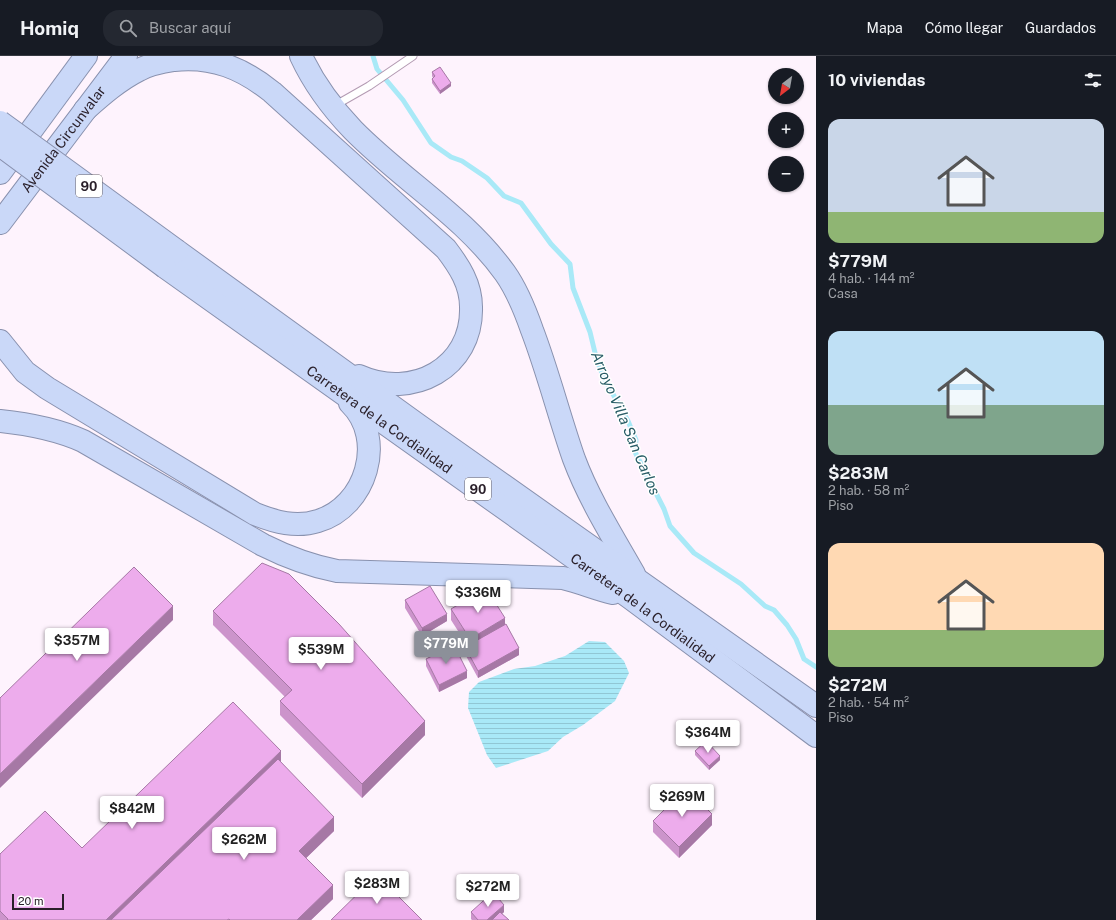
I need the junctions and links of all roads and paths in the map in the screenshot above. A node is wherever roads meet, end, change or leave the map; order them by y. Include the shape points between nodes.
1 (75, 56) edge
2 (86, 56) edge
3 (126, 56) edge
4 (301, 56) edge
5 (413, 56) edge
6 (67, 83) junction
7 (332, 107) junction
8 (85, 110) junction
9 (0, 122) edge
10 (0, 146) edge
11 (0, 173) edge
12 (17, 201) junction
13 (0, 223) edge
14 (0, 233) edge
15 (171, 259) junction
16 (0, 341) edge
17 (332, 374) junction
18 (0, 421) edge
19 (633, 587) junction
20 (816, 706) edge
21 (816, 736) edge

1 - 6 highway
2 - 6 highway
3 - 8 highway, Avenida Circunvalar
4 - 7 highway via 313,80
5 - 7 lane
6 - 11 highway
7 - 19 highway via 365,142 470,232 506,274 536,340 580,473
8 - 12 highway, Avenida Circunvalar
8 - 17 highway via 123,79 150,65 188,58 231,66 257,80 272,92 446,249 461,270 471,305 469,328 453,359 428,378 407,384 382,384
9 - 15 highway, Carretera de la Cordialidad / 90, bridge
10 - 15 highway, Carretera de la Cordialidad / 90, bridge
12 - 13 highway, Avenida Circunvalar
12 - 14 highway
15 - 17 highway, Carretera de la Cordialidad / 90
16 - 17 highway via 25,372 47,388 255,514 292,524 318,522 337,512 353,497 367,465 369,446 364,421
17 - 19 highway, Carretera de la Cordialidad / 90
18 - 19 highway via 41,427 83,441 263,545 310,565 337,571 563,578 600,590
19 - 20 highway, Carretera de la Cordialidad / 90
19 - 21 highway, Carretera de la Cordialidad / 90

